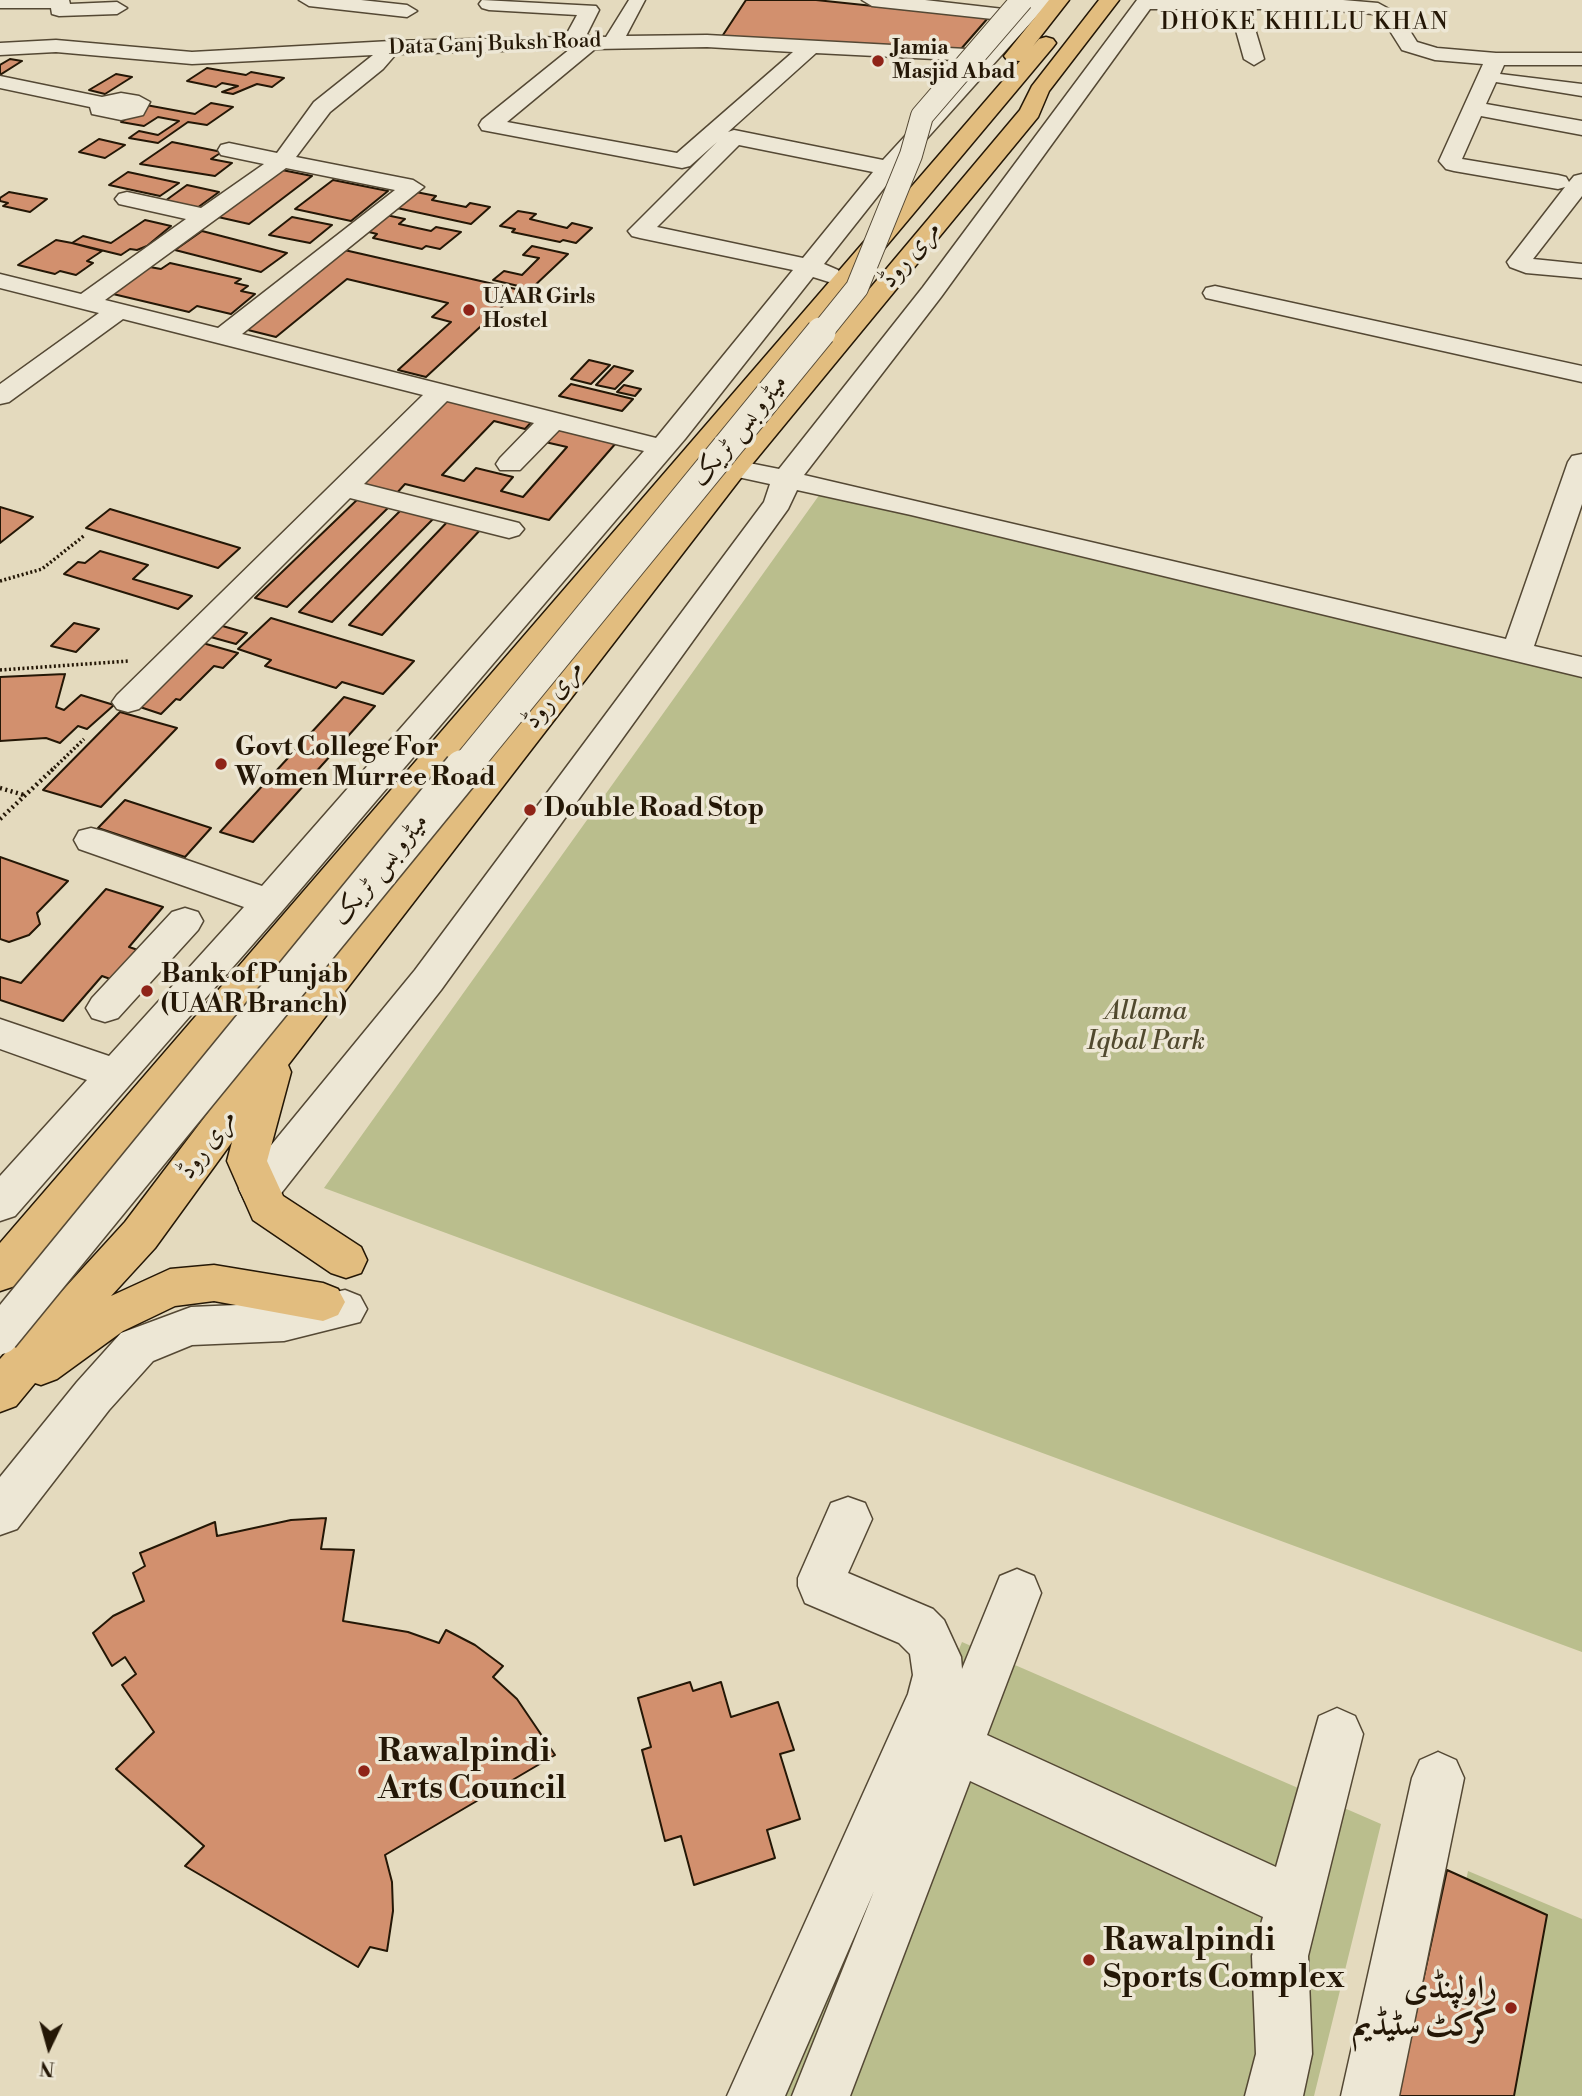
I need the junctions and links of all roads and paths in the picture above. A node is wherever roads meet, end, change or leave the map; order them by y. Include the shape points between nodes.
1 (309, 0) edge
2 (492, 0) edge
3 (872, 0) edge
4 (1059, 0) edge
5 (1080, 0) edge
6 (1109, 0) edge
7 (1141, 1) edge
8 (0, 2) edge
9 (638, 2) dead end
10 (60, 4) edge
11 (1035, 4) edge
12 (1238, 4) junction
13 (411, 6) edge
14 (117, 8) dead end
15 (593, 41) junction
16 (55, 46) junction
17 (812, 46) junction
18 (385, 48) junction
19 (0, 49) edge
20 (128, 55) junction
21 (990, 56) junction
22 (1254, 59) dead end
23 (1582, 59) edge
24 (0, 82) edge
25 (1485, 84) junction
26 (1582, 90) edge
27 (64, 93) junction
28 (102, 103) dead end
29 (1582, 109) edge
30 (989, 110) junction
31 (1030, 112) junction
32 (1582, 128) edge
33 (1459, 144) junction
34 (229, 150) dead end
35 (284, 159) junction
36 (900, 161) junction
37 (1582, 164) edge
38 (1570, 181) edge
39 (127, 199) dead end
40 (203, 216) junction
41 (808, 266) junction
42 (1582, 271) edge
43 (0, 281) edge
44 (844, 281) junction
45 (1215, 293) dead end
46 (84, 303) junction
47 (118, 311) junction
48 (222, 337) junction
49 (1582, 374) edge
50 (442, 391) junction
51 (0, 396) edge
52 (554, 419) junction
53 (661, 447) junction
54 (1582, 462) edge
55 (510, 464) dead end
56 (734, 468) junction
57 (786, 479) junction
58 (345, 488) junction
59 (1573, 518) edge
60 (509, 529) dead end
61 (85, 535) dead end
62 (0, 581) edge
63 (1517, 651) junction
64 (172, 658) junction
65 (1582, 667) edge
66 (0, 670) edge
67 (128, 702) dead end
68 (84, 738) dead end
69 (0, 788) edge
70 (24, 796) junction
71 (0, 819) edge
72 (91, 839) dead end
73 (269, 902) junction
74 (223, 951) junction
75 (194, 985) junction
76 (236, 995) junction
77 (105, 1008) dead end
78 (0, 1034) edge
79 (278, 1050) junction
80 (116, 1074) junction
81 (260, 1189) junction
82 (0, 1204) edge
83 (346, 1260) dead end
84 (0, 1273) edge
85 (334, 1306) joint
86 (0, 1335) edge
87 (0, 1393) edge
88 (0, 1513) edge
89 (848, 1518) dead end
90 (1017, 1593) dead end
91 (1337, 1734) dead end
92 (957, 1748) junction
93 (1438, 1778) dead end
94 (1294, 1903) junction
95 (756, 2096) edge
96 (821, 2096) edge
97 (1274, 2096) edge
98 (1370, 2096) edge

1 - 13 street
2 - 15 street via 489,4 589,10
3 - 11 street
4 - 30 main road via 993,87
5 - 30 main road, مری روڈ
6 - 31 main road, مری روڈ via 1039,90
7 - 12 street
7 - 31 main road via 1060,92
7 - 57 street via 932,292
8 - 10 street
9 - 15 street
10 - 14 street
10 - 16 street
11 - 21 street
11 - 36 street, میٹرو بس ٹریک via 946,124
12 - 22 street
12 - 25 street via 1339,4 1377,9 1393,19 1409,46 1435,54
13 - 18 street
15 - 17 street, Data Ganj Buksh Road
15 - 17 street via 490,125 682,161
15 - 18 street, Data Ganj Buksh Road
16 - 19 street, Data Ganj Buksh Road
16 - 20 street, Data Ganj Buksh Road
17 - 21 street, Data Ganj Buksh Road
18 - 20 street, Data Ganj Buksh Road via 192,58
18 - 35 street via 376,65 308,122
20 - 27 street
21 - 36 street
23 - 25 street
24 - 27 street
25 - 26 street
25 - 29 street
25 - 32 street
25 - 33 street
27 - 28 street
30 - 44 main road, مری روڈ
31 - 56 main road, مری روڈ
33 - 37 street
33 - 38 street via 1450,160 1454,164
34 - 35 street
35 - 40 street
35 - 48 street via 413,187
36 - 41 street
36 - 41 street via 734,137 640,231
36 - 86 street, میٹرو بس ٹریک, bridge via 857,288
38 - 42 street via 1520,262
39 - 40 street
40 - 46 street
41 - 44 street
41 - 53 street
43 - 46 street
44 - 76 main road, مری روڈ
45 - 49 street
46 - 47 street
47 - 48 street
47 - 51 street
48 - 50 street
50 - 52 street
50 - 58 street
52 - 53 street
52 - 55 street
53 - 73 street
54 - 59 street
56 - 57 street
56 - 79 main road, مری روڈ
57 - 63 street
57 - 81 street via 778,503 428,980
58 - 60 street
58 - 64 street
59 - 63 street
61 - 62 path via 32,574
63 - 65 street
64 - 66 path
64 - 67 street
68 - 70 path
69 - 70 path
70 - 71 path
72 - 73 street
73 - 74 street
74 - 75 street
74 - 77 street via 179,927
75 - 76 street
75 - 80 street
76 - 84 main road, مری روڈ
78 - 80 street
79 - 81 main road via 247,1161
79 - 87 main road, مری روڈ via 140,1235
80 - 82 street
81 - 83 main road via 268,1208
85 - 87 main road, مری روڈ via 214,1283 170,1288 108,1318
85 - 88 street via 284,1322 191,1326 137,1347
89 - 95 street via 822,1586 916,1626 936,1657 938,1675 932,1698
90 - 92 street
91 - 94 street
92 - 94 street
92 - 96 street
93 - 98 street
94 - 97 street via 1280,1956 1284,2054

